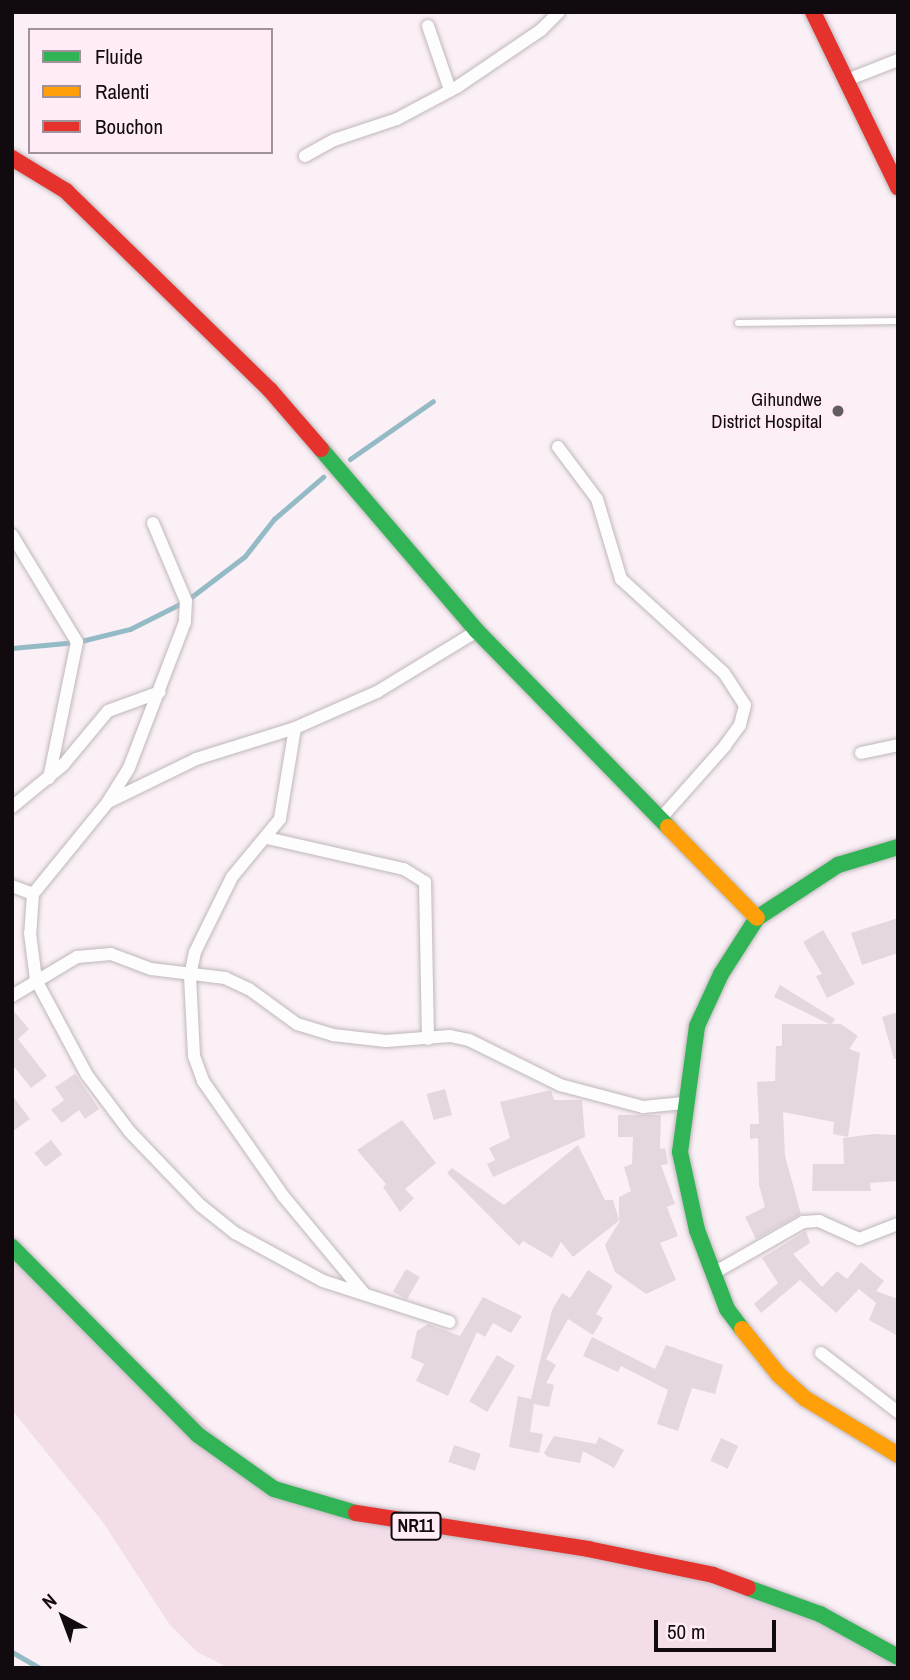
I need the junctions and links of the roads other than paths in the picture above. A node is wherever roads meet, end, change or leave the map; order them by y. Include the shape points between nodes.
1 (559, 12) edge
2 (813, 12) edge
3 (428, 26) dead end
4 (898, 60) edge
5 (847, 80) junction
6 (450, 90) junction
7 (305, 156) dead end
8 (12, 158) edge
9 (898, 187) edge
10 (898, 321) edge
11 (738, 323) dead end
12 (558, 446) dead end
13 (153, 523) dead end
14 (12, 535) edge
15 (477, 631) junction
16 (160, 692) junction
17 (295, 729) junction
18 (898, 745) edge
19 (861, 753) dead end
20 (49, 778) junction
21 (108, 802) junction
22 (12, 807) edge
23 (661, 818) junction
24 (267, 838) junction
25 (898, 847) edge
26 (12, 886) edge
27 (33, 894) junction
28 (757, 918) junction
29 (190, 976) junction
30 (36, 980) junction
31 (12, 996) edge
32 (428, 1039) junction
33 (684, 1103) junction
34 (898, 1224) edge
35 (12, 1247) edge
36 (712, 1274) junction
37 (363, 1293) junction
38 (450, 1322) dead end
39 (821, 1353) dead end
40 (898, 1412) edge
41 (898, 1455) edge
42 (898, 1657) edge

1 - 6 street via 541,30
2 - 5 main road
3 - 6 street
4 - 5 street
5 - 9 main road
6 - 7 street via 397,119 334,140
8 - 15 main road via 66,191 270,390
10 - 11 lane
12 - 23 street via 597,499 621,579 724,673 745,705 740,725 725,746
13 - 16 street via 186,601 185,622
14 - 20 street via 77,642
15 - 17 street via 377,692
15 - 23 main road
16 - 20 street via 108,710
16 - 21 street via 139,748
17 - 21 street via 196,759
17 - 24 street via 280,819
18 - 19 street
20 - 22 street
21 - 27 street
23 - 28 main road
24 - 29 street via 232,877 195,952
24 - 32 street via 404,869 425,882
25 - 28 main road via 838,865
26 - 27 street
27 - 30 street via 30,933
28 - 33 main road via 726,965 697,1026
29 - 30 street via 94,953 60,964
29 - 32 street via 225,978 249,989 297,1024 323,1032 386,1041
29 - 37 street via 194,1056 203,1081 284,1197
30 - 31 street
30 - 37 street via 87,1075 130,1132 200,1205 235,1233 279,1258 323,1281
32 - 33 street via 450,1036 469,1040 559,1086 643,1107
33 - 36 main road via 680,1152 686,1193
34 - 36 street via 859,1239 819,1221 803,1222
35 - 42 main road, NR11 via 179,1417 232,1463 274,1489 348,1513 588,1549 713,1575 820,1614
36 - 41 main road via 727,1309 779,1375 831,1418
37 - 38 street
39 - 40 street

